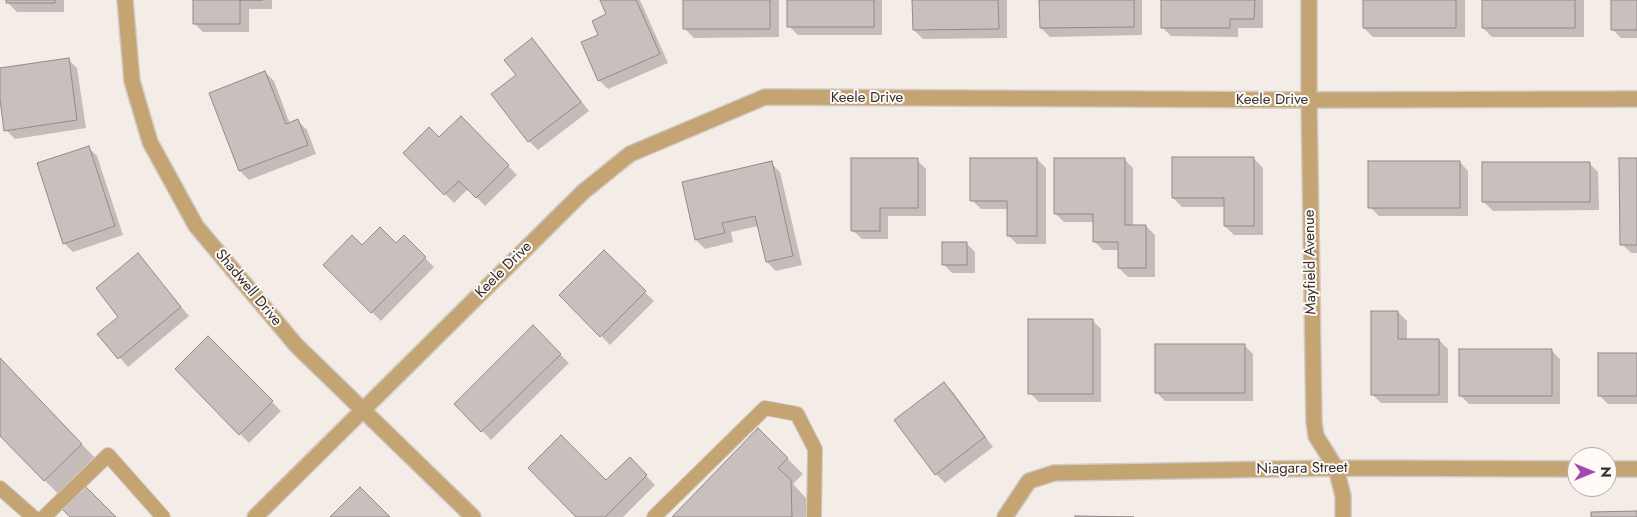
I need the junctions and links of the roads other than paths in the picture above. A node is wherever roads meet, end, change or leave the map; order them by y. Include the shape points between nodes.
1 (125, 0) edge
2 (1309, 0) edge
3 (1637, 99) edge
4 (1308, 100) junction
5 (363, 410) junction
6 (1336, 468) junction
7 (1567, 469) edge
8 (1617, 469) edge
9 (1637, 469) edge
10 (0, 488) edge
11 (33, 517) edge
12 (44, 517) edge
13 (163, 517) edge
14 (255, 517) edge
15 (473, 517) edge
16 (654, 517) edge
17 (814, 517) edge
18 (1005, 517) edge
19 (1343, 517) edge

1 - 5 street, Shadwell Drive via 132,81 150,142 196,226 296,345
2 - 4 street, Mayfield Avenue
3 - 4 street, Keele Drive
4 - 5 street, Keele Drive via 765,97 630,154 582,192
4 - 6 street, Mayfield Avenue via 1314,422 1316,436
5 - 14 street, Keele Drive
5 - 15 street, Shadwell Drive
6 - 7 street, Niagara Street
6 - 18 street, Niagara Street via 1054,473 1029,481
6 - 19 street, Mayfield Avenue via 1343,496
8 - 9 street
10 - 11 lane
12 - 13 lane via 108,455
16 - 17 lane via 765,408 797,414 815,449

